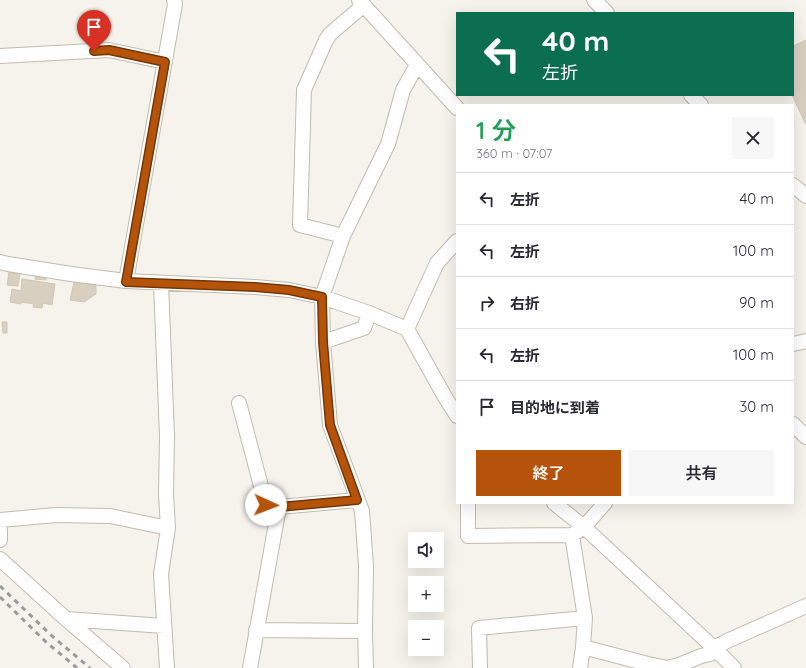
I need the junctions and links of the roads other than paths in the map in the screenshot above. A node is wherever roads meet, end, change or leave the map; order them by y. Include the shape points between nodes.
1 (174, 0) edge
2 (594, 0) edge
3 (361, 3) edge
4 (606, 12) edge
5 (0, 56) edge
6 (165, 62) junction
7 (417, 65) junction
8 (692, 96) edge
9 (700, 104) edge
10 (456, 107) edge
11 (794, 186) edge
12 (806, 196) edge
13 (343, 236) junction
14 (456, 242) edge
15 (0, 262) edge
16 (126, 282) junction
17 (161, 283) junction
18 (322, 297) junction
19 (369, 313) junction
20 (407, 329) junction
21 (323, 342) junction
22 (806, 342) edge
23 (794, 344) edge
24 (239, 402) dead end
25 (456, 414) edge
26 (794, 425) edge
27 (806, 437) edge
28 (357, 500) junction
29 (468, 504) edge
30 (555, 504) edge
31 (604, 504) edge
32 (279, 507) junction
33 (0, 520) edge
34 (168, 528) junction
35 (0, 530) edge
36 (578, 531) junction
37 (0, 540) edge
38 (0, 559) edge
39 (806, 606) edge
40 (584, 618) junction
41 (66, 619) junction
42 (164, 626) junction
43 (256, 630) junction
44 (365, 630) junction
45 (583, 647) junction
46 (714, 648) junction
47 (123, 668) edge
48 (167, 668) edge
49 (250, 668) edge
50 (366, 668) edge
51 (480, 668) edge
52 (580, 668) edge
53 (734, 668) edge

1 - 6 street
2 - 4 street
3 - 7 street
3 - 13 street via 326,40 304,90 300,225
5 - 6 street via 109,50
6 - 16 street
7 - 10 street
7 - 13 street via 403,90 388,144
8 - 9 street
11 - 12 street
13 - 18 street
14 - 20 street via 437,262
15 - 16 street
16 - 17 street
17 - 18 street via 255,287 289,290
17 - 34 street via 168,434
18 - 19 street
18 - 21 street
19 - 20 street
19 - 21 street via 364,328
20 - 25 street
21 - 28 street via 330,425
22 - 23 street
24 - 32 street via 266,505
26 - 27 street
28 - 32 street
28 - 44 street via 362,511 366,566
29 - 36 street via 468,536
30 - 36 street
31 - 36 street
32 - 43 street
33 - 34 street via 56,515 110,516
34 - 42 street via 161,574
35 - 37 street
36 - 40 street
36 - 46 street
38 - 41 street
39 - 46 street
40 - 45 street
40 - 51 street via 479,628
41 - 42 street
41 - 47 street
42 - 48 street
43 - 44 street
43 - 49 street
44 - 50 street
45 - 46 street via 667,668 710,654
45 - 52 street
46 - 53 street

